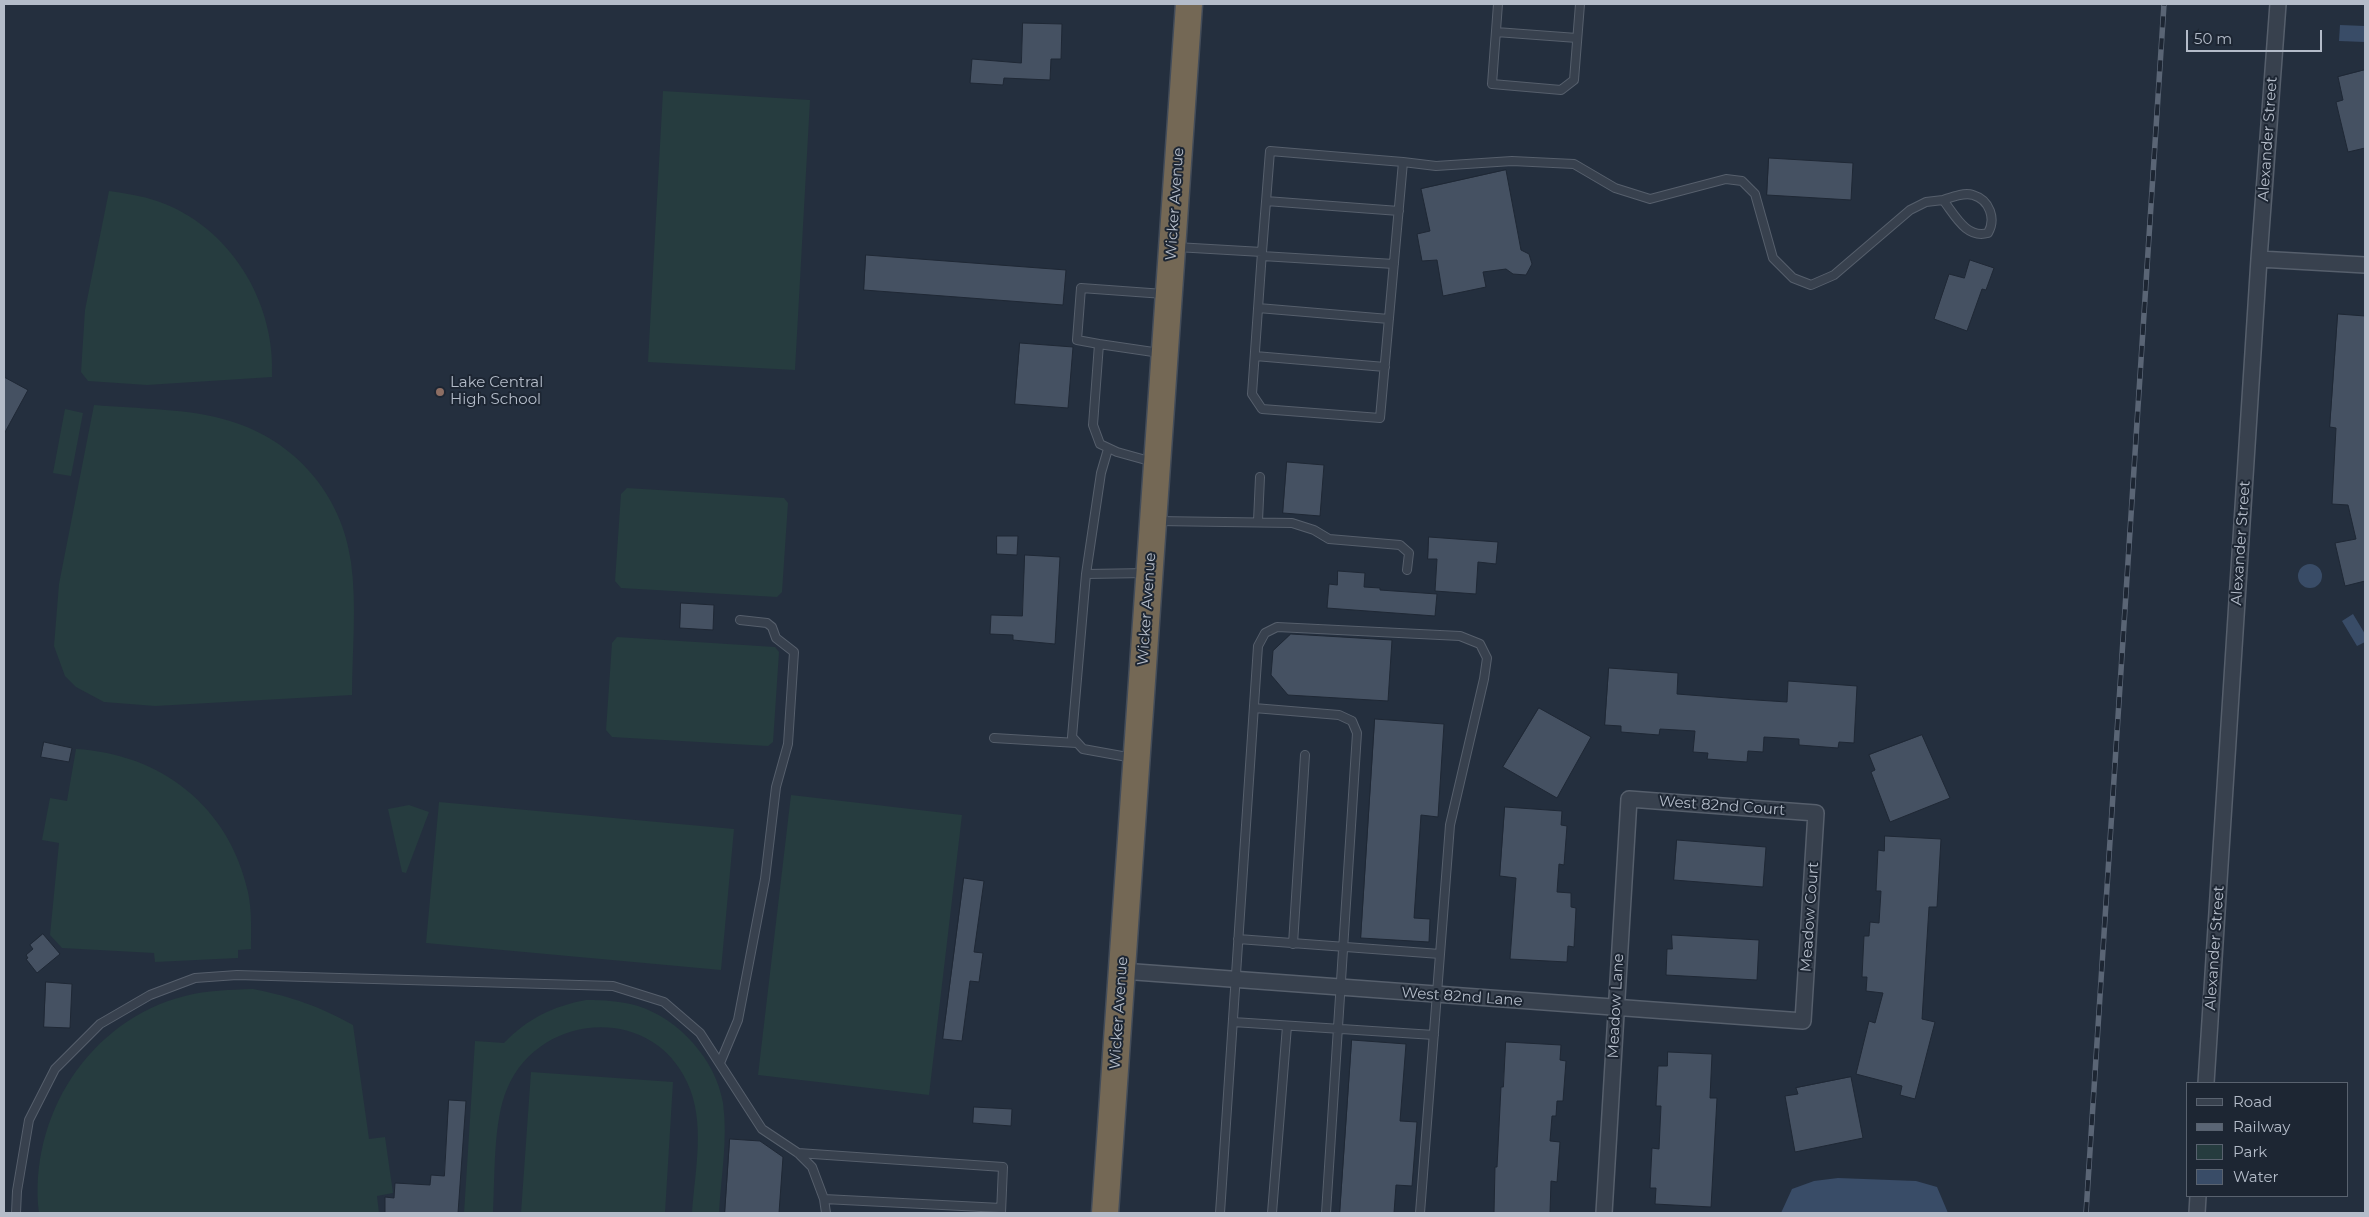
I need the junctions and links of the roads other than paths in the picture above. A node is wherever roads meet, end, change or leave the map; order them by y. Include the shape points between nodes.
1 (1189, 4) edge
2 (1498, 4) edge
3 (1580, 4) edge
4 (2278, 4) edge
5 (1496, 32) junction
6 (1577, 38) junction
7 (1403, 162) junction
8 (1943, 200) junction
9 (1266, 201) junction
10 (1399, 211) junction
11 (1172, 247) junction
12 (1262, 254) junction
13 (2259, 259) junction
14 (1394, 264) junction
15 (2365, 265) edge
16 (1168, 295) junction
17 (1258, 308) junction
18 (1389, 319) junction
19 (1099, 344) junction
20 (1164, 354) junction
21 (1255, 356) junction
22 (1385, 367) junction
23 (1108, 449) junction
24 (1157, 464) junction
25 (1260, 477) dead end
26 (1153, 521) junction
27 (1258, 521) junction
28 (1408, 570) dead end
29 (1149, 573) junction
30 (1086, 574) junction
31 (740, 620) dead end
32 (1254, 708) junction
33 (994, 738) dead end
34 (1077, 743) junction
35 (1305, 754) dead end
36 (1136, 758) junction
37 (1629, 799) joint
38 (1816, 813) joint
39 (1238, 939) junction
40 (1293, 944) junction
41 (1344, 947) junction
42 (1440, 954) junction
43 (1122, 971) junction
44 (1236, 980) junction
45 (1341, 988) junction
46 (1437, 995) junction
47 (1616, 1008) junction
48 (1803, 1021) joint
49 (1233, 1022) junction
50 (1287, 1026) junction
51 (1338, 1029) junction
52 (1434, 1035) junction
53 (720, 1063) junction
54 (2206, 1082) edge
55 (798, 1153) junction
56 (2198, 1197) edge
57 (824, 1199) junction
58 (1001, 1211) edge
59 (16, 1213) edge
60 (826, 1213) edge
61 (1105, 1213) edge
62 (1220, 1213) edge
63 (1272, 1213) edge
64 (1326, 1213) edge
65 (1420, 1213) edge
66 (1604, 1213) edge
67 (2197, 1213) edge

1 - 11 highway, Wicker Avenue
2 - 5 lane
3 - 6 lane
4 - 13 street, Alexander Street
5 - 6 lane
5 - 6 lane via 1492,84 1561,90 1574,80
7 - 8 lane via 1436,166 1512,161 1574,164 1616,188 1650,199 1726,179 1742,181 1755,194 1773,258 1792,278 1811,285 1834,275 1910,210 1926,202
7 - 9 lane via 1270,151
7 - 10 lane
8 - 8 lane via 1970,233 1979,236 1988,233 1992,227 1992,215 1985,202 1974,195 1963,194
9 - 10 lane
9 - 12 lane
10 - 14 lane
11 - 12 lane
11 - 16 highway, Wicker Avenue
12 - 14 lane
12 - 17 lane
13 - 15 street
13 - 54 street, Alexander Street
14 - 18 lane
16 - 19 lane via 1081,288 1077,340
16 - 20 highway, Wicker Avenue
17 - 18 lane
17 - 21 lane
18 - 22 lane
19 - 20 lane
19 - 23 lane via 1093,425 1100,444
20 - 24 highway, Wicker Avenue
21 - 22 lane
21 - 22 lane via 1252,394 1262,409 1272,410 1380,418
23 - 24 lane
23 - 30 lane via 1101,472
24 - 26 highway, Wicker Avenue
25 - 27 lane
26 - 27 lane
26 - 29 highway, Wicker Avenue
27 - 28 lane via 1292,523 1329,539 1400,545 1409,553
29 - 30 lane
29 - 36 highway, Wicker Avenue
30 - 34 lane via 1072,737
31 - 53 lane via 767,623 776,638 794,652 793,693 788,744 776,787 765,879 738,1020
32 - 39 lane
32 - 41 lane via 1339,715 1352,721 1357,733
32 - 42 lane via 1258,646 1265,633 1277,627 1460,636 1480,644 1487,658 1450,825
33 - 34 lane
34 - 36 lane via 1083,749
35 - 40 lane
36 - 43 highway, Wicker Avenue
37 - 38 street, West 82nd Court
37 - 47 street, Meadow Lane
38 - 48 street, Meadow Court
39 - 40 lane
39 - 44 lane
40 - 41 lane
41 - 42 lane
41 - 45 lane
42 - 46 lane
43 - 44 street, West 82nd Lane
43 - 61 highway, Wicker Avenue
44 - 45 street, West 82nd Lane
44 - 49 lane
45 - 46 street, West 82nd Lane
45 - 51 lane
46 - 47 street, West 82nd Lane
46 - 52 lane
47 - 48 street, West 82nd Lane
47 - 66 street, Meadow Lane
49 - 50 lane
49 - 62 lane
50 - 51 lane
50 - 63 lane
51 - 52 lane
51 - 64 lane
52 - 65 lane
53 - 55 lane via 762,1129
53 - 59 lane via 700,1033 664,1002 613,986 237,975 195,978 150,995 100,1024 55,1069 29,1120
55 - 57 lane via 812,1167
55 - 58 lane via 1003,1167
56 - 67 street
57 - 58 lane
57 - 60 lane

